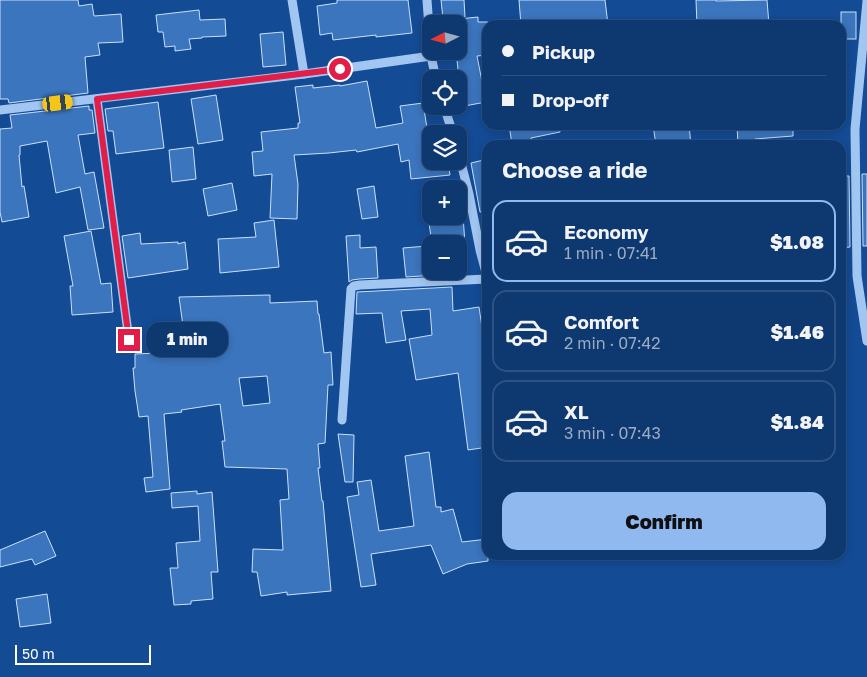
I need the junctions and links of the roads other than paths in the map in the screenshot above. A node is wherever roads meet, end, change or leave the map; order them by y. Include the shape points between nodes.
1 (292, 0) edge
2 (427, 0) edge
3 (867, 1) edge
4 (428, 15) edge
5 (422, 57) edge
6 (304, 74) junction
7 (97, 99) junction
8 (0, 110) edge
9 (463, 170) edge
10 (482, 259) edge
11 (482, 280) edge
12 (129, 340) dead end
13 (867, 340) edge
14 (342, 420) dead end

1 - 6 street
2 - 4 street
3 - 13 street via 854,129 856,276
5 - 6 street
6 - 7 street
7 - 8 street
7 - 12 street
9 - 10 street
11 - 14 street via 354,286 351,289

